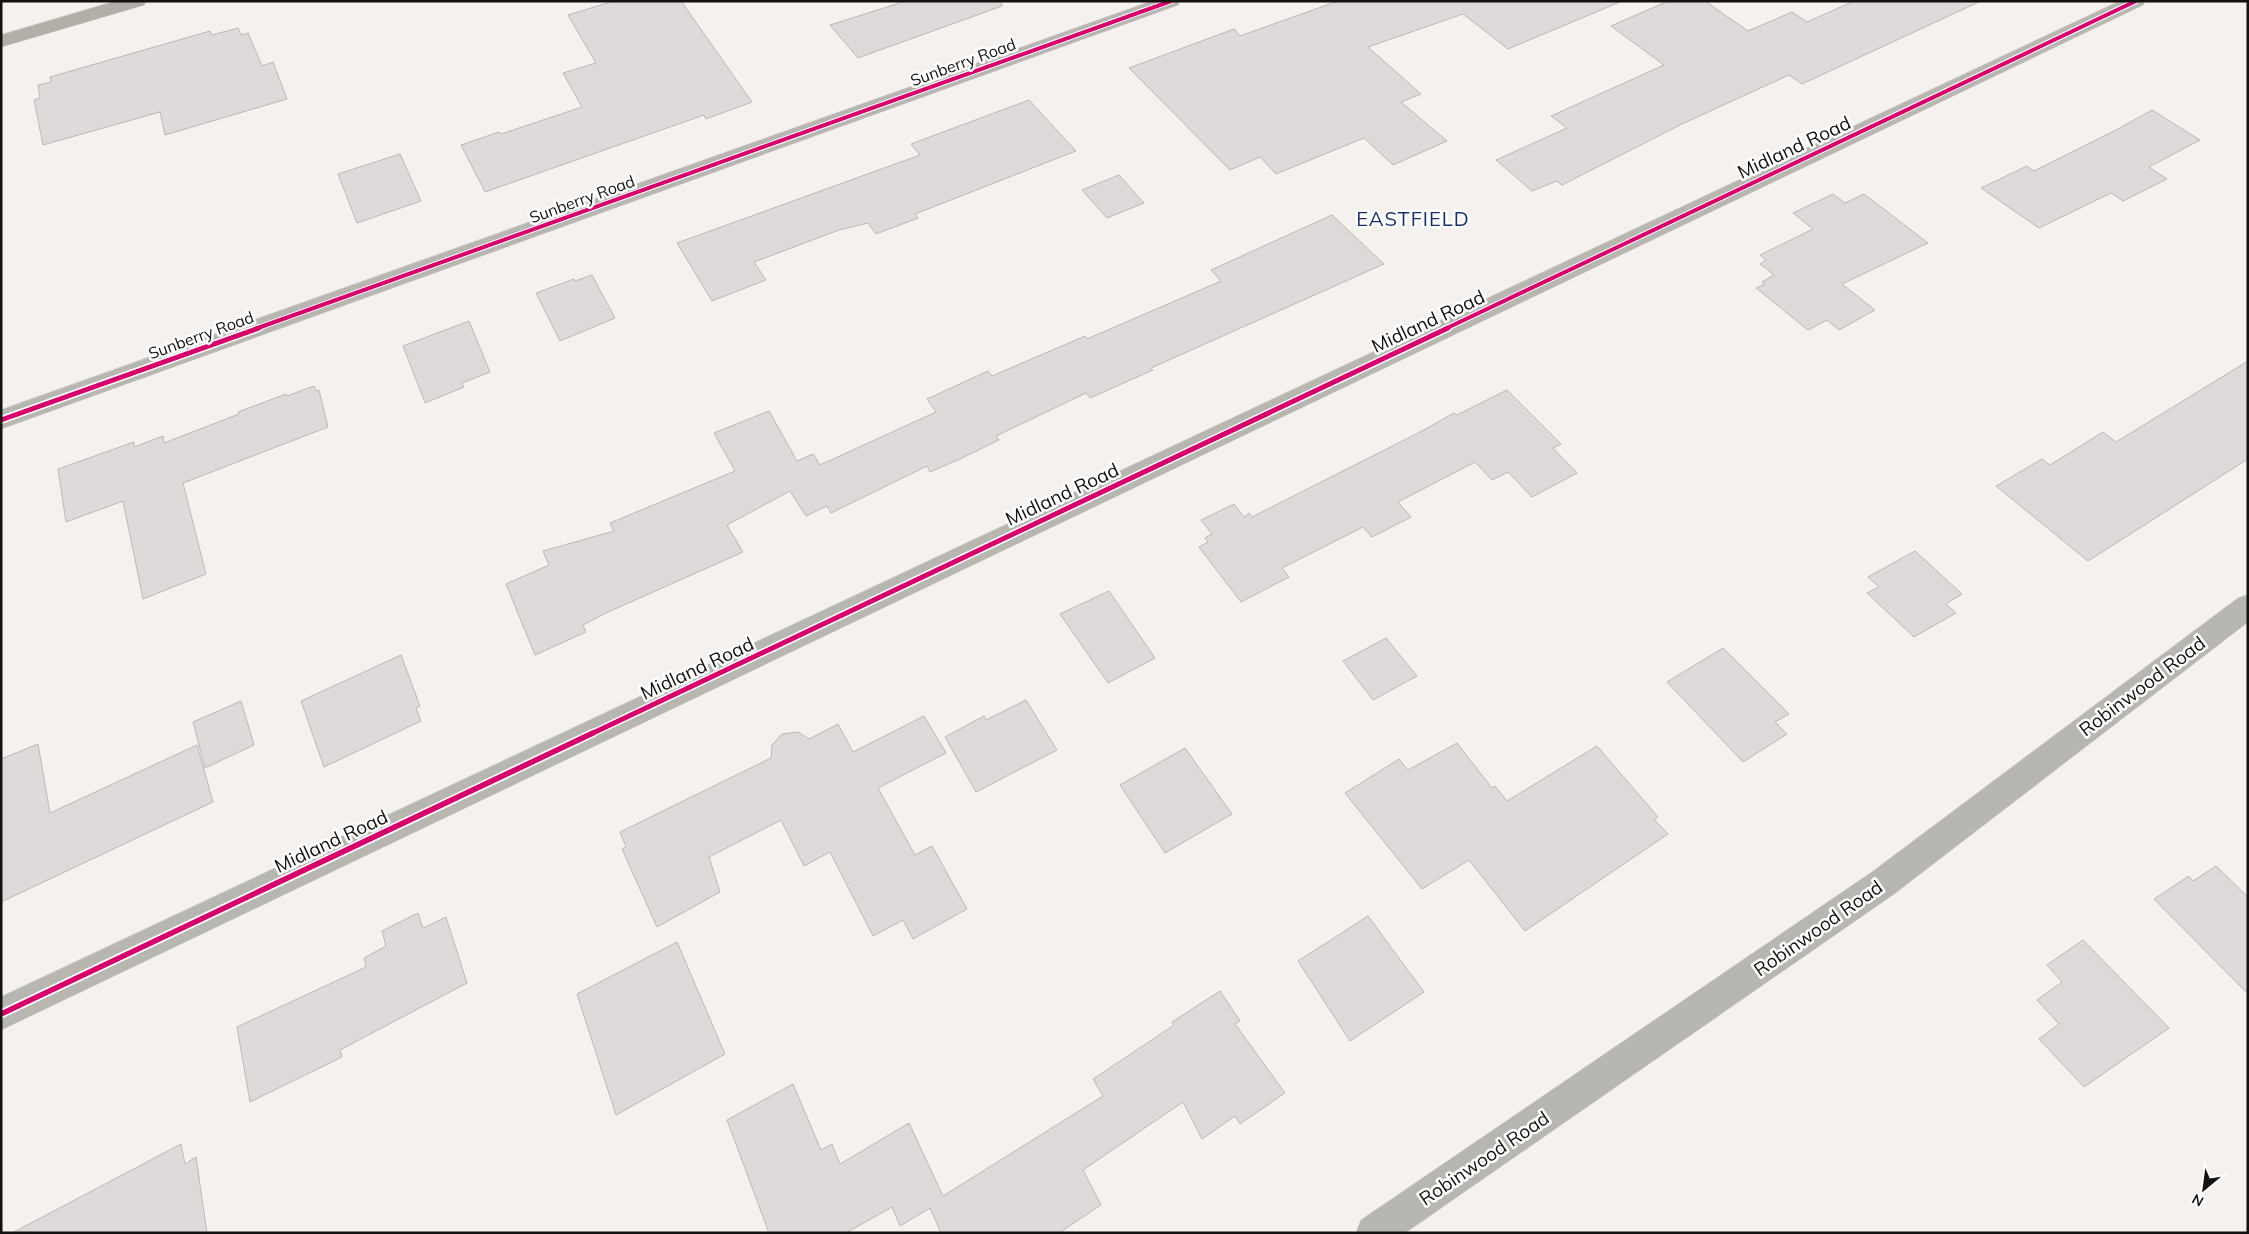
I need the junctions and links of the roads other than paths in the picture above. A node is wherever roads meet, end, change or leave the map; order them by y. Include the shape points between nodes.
1 (137, 1) edge
2 (1171, 1) edge
3 (2136, 1) edge
4 (1, 41) edge
5 (1, 420) edge
6 (2248, 606) edge
7 (1, 1014) edge
8 (1374, 1233) edge

1 - 4 main road
2 - 5 street, Sunberry Road
3 - 7 street, Midland Road
6 - 8 street, Robinwood Road via 1883,883

